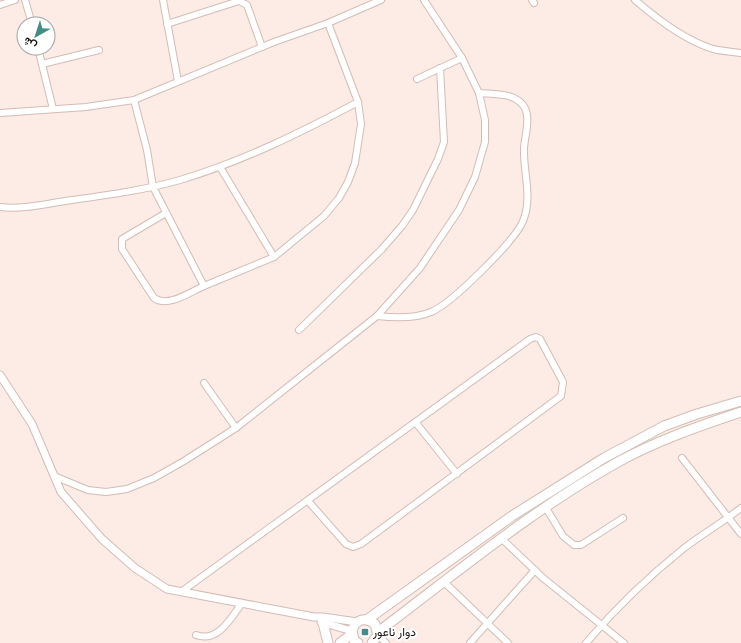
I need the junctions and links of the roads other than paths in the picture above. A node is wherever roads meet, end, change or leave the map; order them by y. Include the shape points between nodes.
1 (15, 0) edge
2 (25, 0) edge
3 (163, 0) edge
4 (380, 0) edge
5 (424, 0) edge
6 (635, 0) edge
7 (0, 5) edge
8 (30, 16) edge
9 (328, 23) junction
10 (167, 24) junction
11 (262, 47) junction
12 (99, 50) dead end
13 (741, 53) edge
14 (40, 56) edge
15 (462, 58) junction
16 (42, 64) junction
17 (440, 68) junction
18 (417, 79) dead end
19 (178, 81) junction
20 (479, 93) junction
21 (134, 100) junction
22 (358, 102) junction
23 (53, 109) junction
24 (0, 113) edge
25 (220, 167) junction
26 (153, 187) junction
27 (0, 207) edge
28 (166, 213) junction
29 (274, 257) junction
30 (204, 286) junction
31 (377, 316) junction
32 (299, 330) dead end
33 (0, 375) edge
34 (204, 383) dead end
35 (741, 401) edge
36 (741, 412) edge
37 (416, 423) junction
38 (236, 428) junction
39 (682, 458) dead end
40 (457, 474) junction
41 (54, 476) junction
42 (308, 501) junction
43 (546, 508) junction
44 (741, 508) edge
45 (623, 518) dead end
46 (728, 518) junction
47 (741, 534) edge
48 (501, 538) junction
49 (535, 570) junction
50 (444, 582) junction
51 (181, 592) junction
52 (242, 603) junction
53 (314, 617) junction
54 (368, 619) junction
55 (356, 622) junction
56 (323, 623) junction
57 (487, 623) junction
58 (601, 625) junction
59 (352, 632) junction
60 (378, 634) junction
61 (196, 635) dead end
62 (328, 643) edge
63 (340, 643) edge
64 (358, 643) edge
65 (372, 643) edge
66 (386, 643) edge
67 (470, 643) edge
68 (508, 643) edge
69 (586, 643) edge
70 (624, 643) edge

1 - 7 street
2 - 8 street
3 - 10 street
4 - 9 street
5 - 15 street
6 - 13 street via 653,16 691,40 714,49
9 - 11 street
9 - 22 street
10 - 11 street via 239,1 247,5
10 - 19 street
11 - 19 street
12 - 16 street
14 - 16 street
15 - 17 street
15 - 20 street
16 - 23 street
17 - 18 street
17 - 32 street via 444,142 413,210 381,250
19 - 21 street
20 - 31 street via 485,120 485,142 475,177 459,210 435,247 420,268
20 - 31 street via 513,97 527,113 524,161 528,200 523,221 500,253 433,312 410,317
21 - 23 street
21 - 26 street via 147,150
22 - 25 street via 292,137
22 - 29 street via 362,124 355,163 348,182 324,216
23 - 24 street
25 - 26 street
25 - 29 street
26 - 27 street via 13,208
26 - 28 street
28 - 30 street
28 - 30 street via 122,239 122,249 154,298 160,302 168,302
29 - 30 street
31 - 38 street
33 - 41 street via 32,424
34 - 38 street
35 - 54 main road via 664,426 604,458 512,516
36 - 43 main road via 692,429 619,462
37 - 40 street
37 - 40 street via 530,339 540,339 563,382 561,396
37 - 42 street
38 - 41 street via 154,478 127,489 106,492 88,490
39 - 46 street
40 - 42 street via 361,544 353,547 346,544
41 - 51 street via 61,492 73,508 102,539 159,585
42 - 51 street
43 - 45 street via 563,536 574,546 581,545
43 - 48 main road
44 - 46 street
46 - 47 street
46 - 58 street via 704,533 664,565
48 - 49 street
48 - 50 main road
49 - 57 street
49 - 58 street
50 - 57 street
50 - 60 main road
51 - 52 street
52 - 53 street
52 - 61 street via 220,632 204,638
53 - 55 street
53 - 56 street
54 - 55 main road
54 - 60 main road via 375,624
55 - 59 main road
56 - 59 street
56 - 62 main road
57 - 67 street
57 - 68 street
58 - 69 street
58 - 70 street
59 - 63 main road
59 - 64 main road
60 - 65 main road
60 - 66 street

